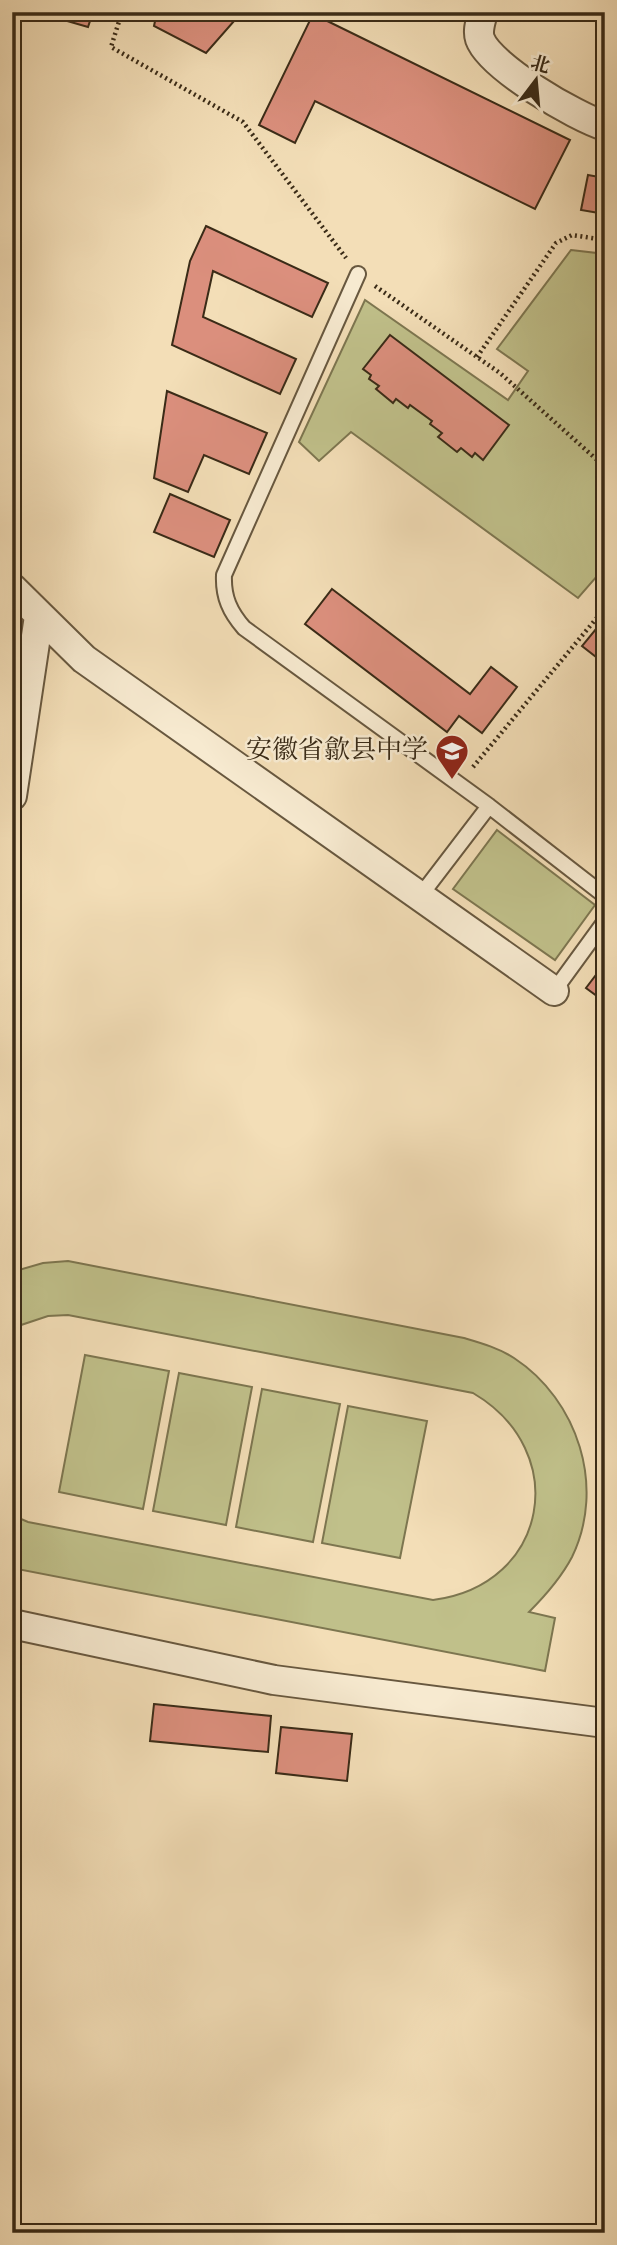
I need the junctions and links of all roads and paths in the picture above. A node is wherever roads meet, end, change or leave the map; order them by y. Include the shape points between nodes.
1 (122, 12) edge
2 (483, 12) edge
3 (605, 126) edge
4 (605, 240) edge
5 (358, 274) junction
6 (477, 357) junction
7 (605, 467) edge
8 (12, 589) edge
9 (605, 608) edge
10 (38, 616) junction
11 (459, 784) junction
12 (12, 796) edge
13 (489, 806) junction
14 (421, 895) junction
15 (605, 896) edge
16 (605, 921) edge
17 (554, 991) joint
18 (12, 1624) edge
19 (605, 1723) edge

1 - 5 path via 111,47 243,122
2 - 3 street via 479,38 503,67 559,105
4 - 6 path via 572,234 556,243
5 - 6 path
5 - 11 lane via 224,575 226,598 244,628
6 - 7 path
8 - 10 street
9 - 11 path
10 - 12 street
10 - 14 street via 84,659
11 - 13 lane
13 - 14 lane
13 - 15 lane
14 - 17 street
16 - 17 lane
18 - 19 street via 274,1679

